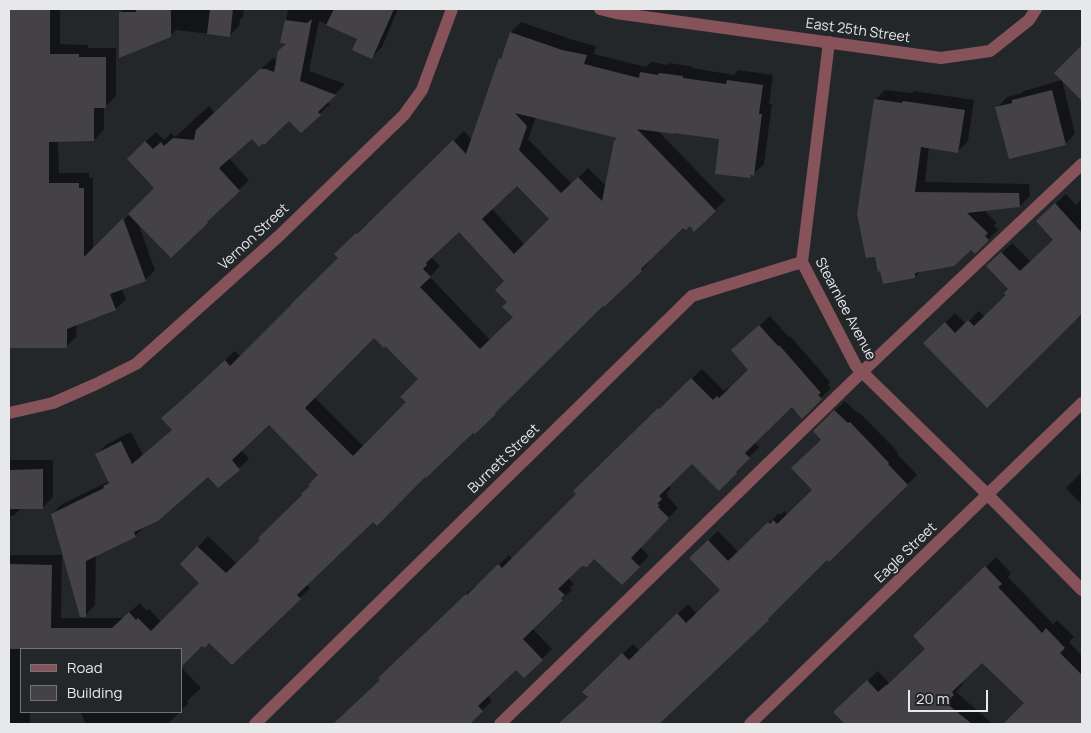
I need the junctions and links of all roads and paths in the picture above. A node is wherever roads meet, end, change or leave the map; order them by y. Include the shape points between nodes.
1 (452, 9) edge
2 (600, 9) edge
3 (1036, 9) edge
4 (828, 42) junction
5 (1082, 164) edge
6 (802, 262) junction
7 (862, 372) junction
8 (1082, 403) edge
9 (9, 412) edge
10 (987, 494) junction
11 (1082, 590) edge
12 (756, 722) edge
13 (255, 724) edge
14 (500, 724) edge

1 - 9 street, Vernon Street via 422,90 404,115 280,235 136,364 53,403
2 - 4 street, East 25th Street
3 - 4 street, East 25th Street via 1029,20 990,51 941,58
4 - 6 street, Stearnlee Avenue
5 - 7 street
6 - 7 street, Stearnlee Avenue
6 - 13 street, Burnett Street via 692,296
7 - 10 street, Stearnlee Avenue
7 - 14 street
8 - 10 street, Eagle Street
10 - 11 street, Stearnlee Avenue
10 - 12 street, Eagle Street

